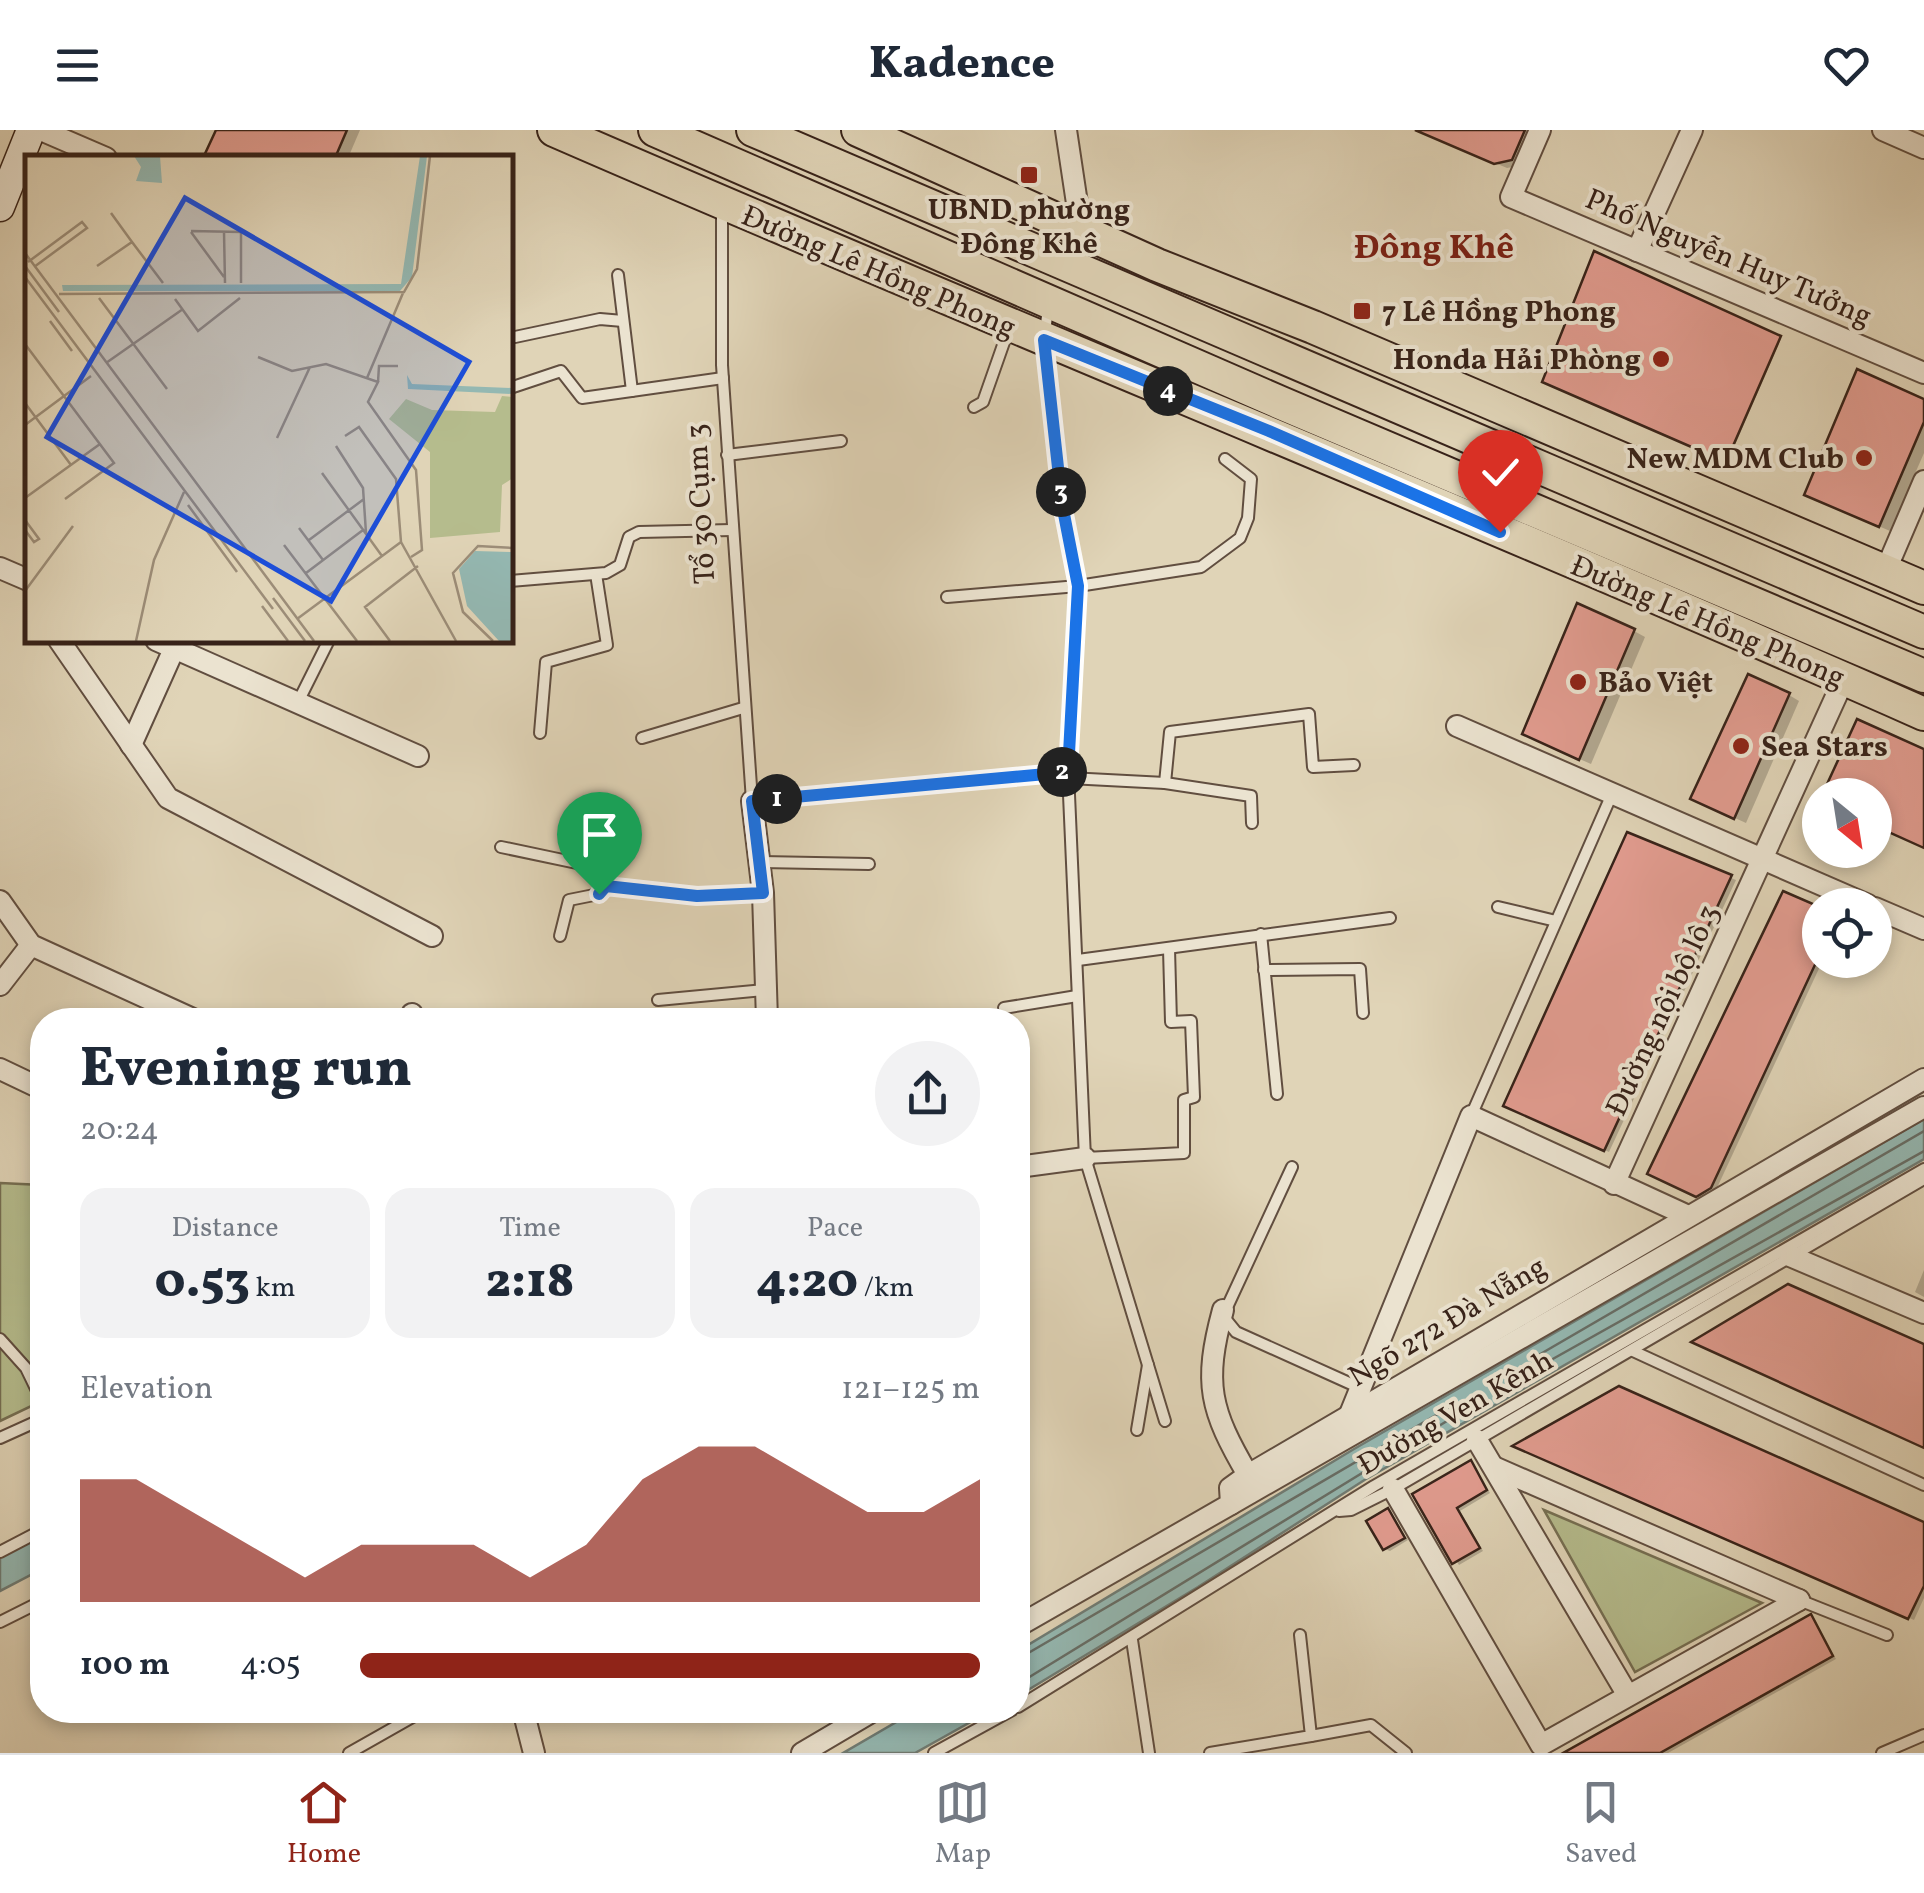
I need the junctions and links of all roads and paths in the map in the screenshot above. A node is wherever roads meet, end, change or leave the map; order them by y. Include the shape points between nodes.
1 (30, 130) edge
2 (40, 130) edge
3 (554, 130) edge
4 (655, 130) edge
5 (754, 130) edge
6 (858, 130) edge
7 (1066, 130) edge
8 (1540, 130) edge
9 (1692, 130) edge
10 (1883, 130) edge
11 (1924, 148) edge
12 (99, 155) edge
13 (722, 204) junction
14 (0, 207) edge
15 (1081, 230) junction
16 (1638, 251) junction
17 (1064, 264) junction
18 (618, 275) dead end
19 (1049, 302) junction
20 (623, 320) junction
21 (1009, 327) junction
22 (515, 337) dead end
23 (1044, 340) junction
24 (1924, 373) edge
25 (723, 378) junction
26 (512, 387) edge
27 (632, 391) junction
28 (974, 408) dead end
29 (841, 441) dead end
30 (727, 455) junction
31 (1226, 459) dead end
32 (1924, 480) edge
33 (732, 530) junction
34 (1885, 572) junction
35 (596, 574) junction
36 (512, 581) edge
37 (1078, 586) junction
38 (1924, 588) edge
39 (947, 596) dead end
40 (1924, 632) edge
41 (60, 642) edge
42 (328, 642) edge
43 (169, 643) edge
44 (1924, 676) edge
45 (1844, 679) junction
46 (298, 702) junction
47 (743, 708) junction
48 (1924, 714) edge
49 (1457, 726) dead end
50 (540, 733) dead end
51 (642, 738) dead end
52 (132, 745) junction
53 (418, 756) dead end
54 (1354, 765) dead end
55 (1068, 775) junction
56 (1165, 783) junction
57 (1613, 793) junction
58 (752, 801) junction
59 (1252, 823) dead end
60 (501, 847) dead end
61 (1764, 861) junction
62 (760, 862) junction
63 (869, 864) dead end
64 (606, 886) junction
65 (1828, 888) edge
66 (763, 893) junction
67 (0, 901) edge
68 (1498, 907) dead end
69 (1892, 915) edge
70 (1390, 918) dead end
71 (1556, 920) junction
72 (1924, 929) edge
73 (1260, 934) junction
74 (432, 936) dead end
75 (560, 936) dead end
76 (31, 944) junction
77 (1169, 949) junction
78 (1078, 960) junction
79 (1264, 970) junction
80 (0, 985) edge
81 (765, 990) junction
82 (1076, 996) junction
83 (658, 1000) dead end
84 (170, 1008) edge
85 (766, 1008) edge
86 (1004, 1008) dead end
87 (1362, 1012) dead end
88 (0, 1070) edge
89 (1924, 1079) edge
90 (30, 1084) edge
91 (1278, 1094) dead end
92 (1924, 1106) edge
93 (1471, 1116) junction
94 (1086, 1158) junction
95 (1030, 1165) edge
96 (1292, 1167) dead end
97 (1924, 1170) edge
98 (1924, 1178) edge
99 (1614, 1184) junction
100 (1686, 1215) junction
101 (1790, 1256) junction
102 (1223, 1310) junction
103 (1924, 1313) edge
104 (0, 1339) edge
105 (1633, 1351) junction
106 (1149, 1359) junction
107 (30, 1376) edge
108 (1358, 1387) junction
109 (1350, 1414) junction
110 (1165, 1421) dead end
111 (30, 1424) edge
112 (1137, 1430) dead end
113 (0, 1438) edge
114 (1477, 1440) junction
115 (1496, 1468) junction
116 (1248, 1475) junction
117 (1924, 1485) edge
118 (1393, 1488) junction
119 (1231, 1504) junction
120 (1345, 1511) junction
121 (30, 1536) edge
122 (0, 1552) edge
123 (1800, 1600) junction
124 (30, 1607) edge
125 (1030, 1619) edge
126 (0, 1622) edge
127 (1300, 1635) dead end
128 (1887, 1636) dead end
129 (1132, 1640) junction
130 (1627, 1694) junction
131 (1030, 1699) edge
132 (404, 1723) edge
133 (526, 1723) edge
134 (853, 1723) edge
135 (988, 1723) edge
136 (1924, 1735) edge
137 (1311, 1736) junction
138 (356, 1752) edge
139 (534, 1753) edge
140 (802, 1753) edge
141 (934, 1753) edge
142 (1148, 1753) edge
143 (1210, 1753) edge
144 (1406, 1753) edge
145 (1882, 1753) edge

1 - 14 street
2 - 12 street
3 - 13 main road, Đường Lê Hồng Phong
4 - 19 main road, Đường Lê Hồng Phong
5 - 17 main road
6 - 15 main road
7 - 15 street
8 - 16 street, Phố Nguyễn Huy Tưởng via 1511,197
9 - 16 street
10 - 11 street
13 - 21 main road, Đường Lê Hồng Phong
13 - 25 lane, Tổ 30 Cụm 3
15 - 17 street
15 - 34 main road
16 - 24 street, Phố Nguyễn Huy Tưởng
17 - 40 main road
18 - 20 lane
19 - 23 lane
19 - 44 main road, Đường Lê Hồng Phong
20 - 22 lane
20 - 27 lane
21 - 23 main road, Đường Lê Hồng Phong
21 - 28 lane via 983,402
23 - 37 lane
23 - 45 main road, Đường Lê Hồng Phong
25 - 27 lane
25 - 30 lane, Tổ 30 Cụm 3
26 - 27 lane via 561,371 582,398
29 - 30 lane
30 - 33 lane, Tổ 30 Cụm 3
31 - 37 lane via 1251,479 1248,518 1235,543 1200,567
32 - 34 street
33 - 35 lane via 638,532 629,537 620,565
33 - 47 lane, Tổ 30 Cụm 3
34 - 38 main road
35 - 36 lane
35 - 50 lane via 607,645 546,662
37 - 39 lane
37 - 55 lane
41 - 52 street
42 - 46 lane
43 - 46 street
43 - 52 street
45 - 48 main road, Đường Lê Hồng Phong
45 - 61 street, Đường nội bộ lô 3
46 - 53 street
47 - 51 lane
47 - 58 lane, Tổ 30 Cụm 3
49 - 57 street
52 - 74 street via 168,798
54 - 56 lane via 1313,767 1309,714 1170,732
55 - 56 lane
55 - 58 lane
55 - 78 lane
56 - 59 lane via 1250,796
57 - 61 street
57 - 71 lane
58 - 62 street, Tổ 30 Cụm 3
60 - 64 lane via 596,868
61 - 65 street
61 - 99 street, Đường nội bộ lô 3
62 - 63 lane
62 - 66 street, Tổ 30 Cụm 3
64 - 66 lane via 697,896
64 - 75 lane via 599,894 568,900
66 - 81 street, Tổ 30 Cụm 3
67 - 76 street
68 - 71 lane
69 - 72 street
70 - 73 lane
71 - 93 lane
73 - 77 lane
73 - 79 lane
76 - 80 street
76 - 84 street
77 - 78 lane
77 - 94 lane via 1171,1022 1191,1021 1194,1097 1184,1100 1184,1154
78 - 82 lane
79 - 87 lane via 1360,970
79 - 91 lane
81 - 83 lane
81 - 85 street, Tổ 30 Cụm 3
82 - 86 lane
82 - 94 lane
88 - 90 street
89 - 100 street, Ngõ 272 Đà Nẵng
92 - 119 street
93 - 99 street
93 - 108 street
94 - 95 street
94 - 106 lane
96 - 102 lane
97 - 120 lane, Đường Ven Kênh via 1374,1486
98 - 101 lane, Đường Ven Kênh
99 - 100 street
100 - 109 street, Ngõ 272 Đà Nẵng
101 - 103 street
101 - 105 lane, Đường Ven Kênh
102 - 108 lane via 1236,1332
102 - 116 street via 1209,1361 1218,1424
104 - 107 lane
105 - 114 lane, Đường Ven Kênh
105 - 117 lane
106 - 110 lane
106 - 112 lane
108 - 109 street
109 - 116 street, Ngõ 272 Đà Nẵng
111 - 113 lane
114 - 115 street
114 - 118 lane, Đường Ven Kênh
115 - 123 street
115 - 130 street
116 - 119 street, Ngõ 272 Đà Nẵng via 1230,1488
118 - 120 lane, Đường Ven Kênh
118 - 130 street via 1541,1745
119 - 125 street, Ngõ 272 Đà Nẵng
120 - 129 lane, Đường Ven Kênh
121 - 122 lane
123 - 128 lane
123 - 130 street
124 - 126 lane
127 - 137 lane
129 - 131 lane, Đường Ven Kênh
129 - 142 lane
132 - 138 lane
133 - 139 street
134 - 140 street
135 - 141 lane, Đường Ven Kênh
136 - 145 lane
137 - 143 lane
137 - 144 lane via 1370,1725

